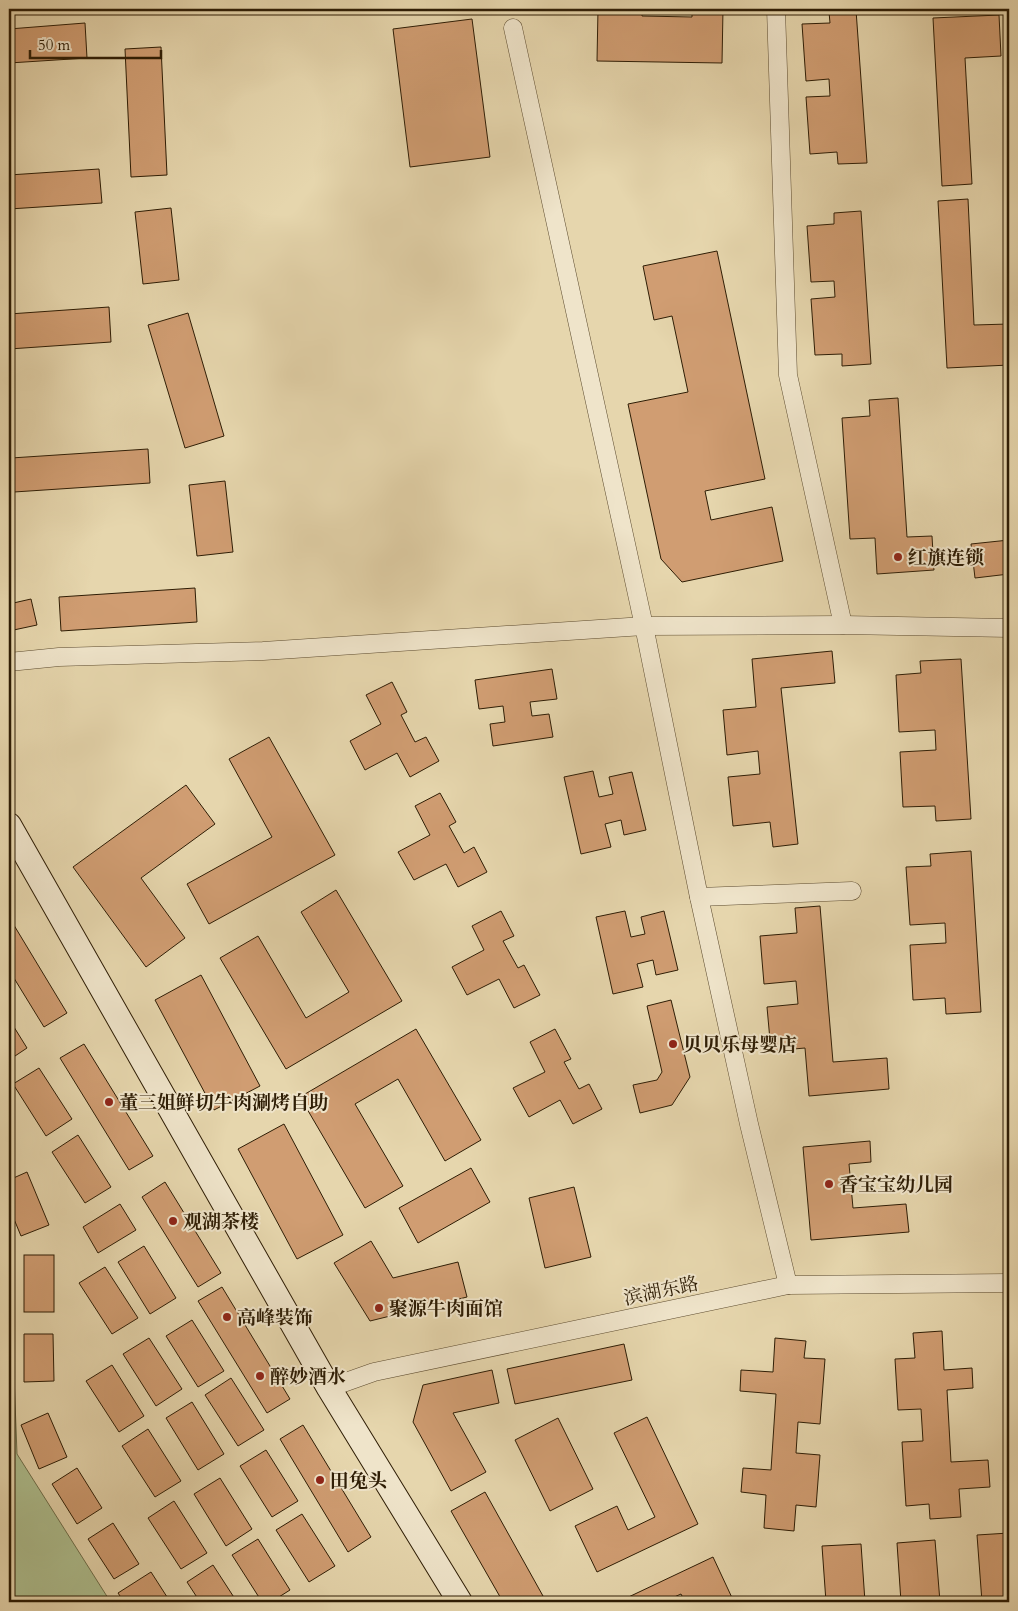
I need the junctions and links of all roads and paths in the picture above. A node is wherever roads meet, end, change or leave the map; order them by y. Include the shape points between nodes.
1 (776, 9) edge
2 (513, 28) dead end
3 (843, 625) junction
4 (644, 626) junction
5 (1009, 628) edge
6 (9, 662) edge
7 (9, 825) edge
8 (852, 891) dead end
9 (699, 897) junction
10 (1009, 1283) edge
11 (788, 1285) junction
12 (329, 1388) junction
13 (460, 1602) edge

1 - 3 street via 788,375
2 - 4 street
3 - 4 street
3 - 5 street
4 - 6 street via 263,651 59,657
4 - 9 street
7 - 12 street
8 - 9 street
9 - 11 street
10 - 11 street, 滨湖东路
11 - 12 street, 滨湖东路 via 374,1372
12 - 13 street

